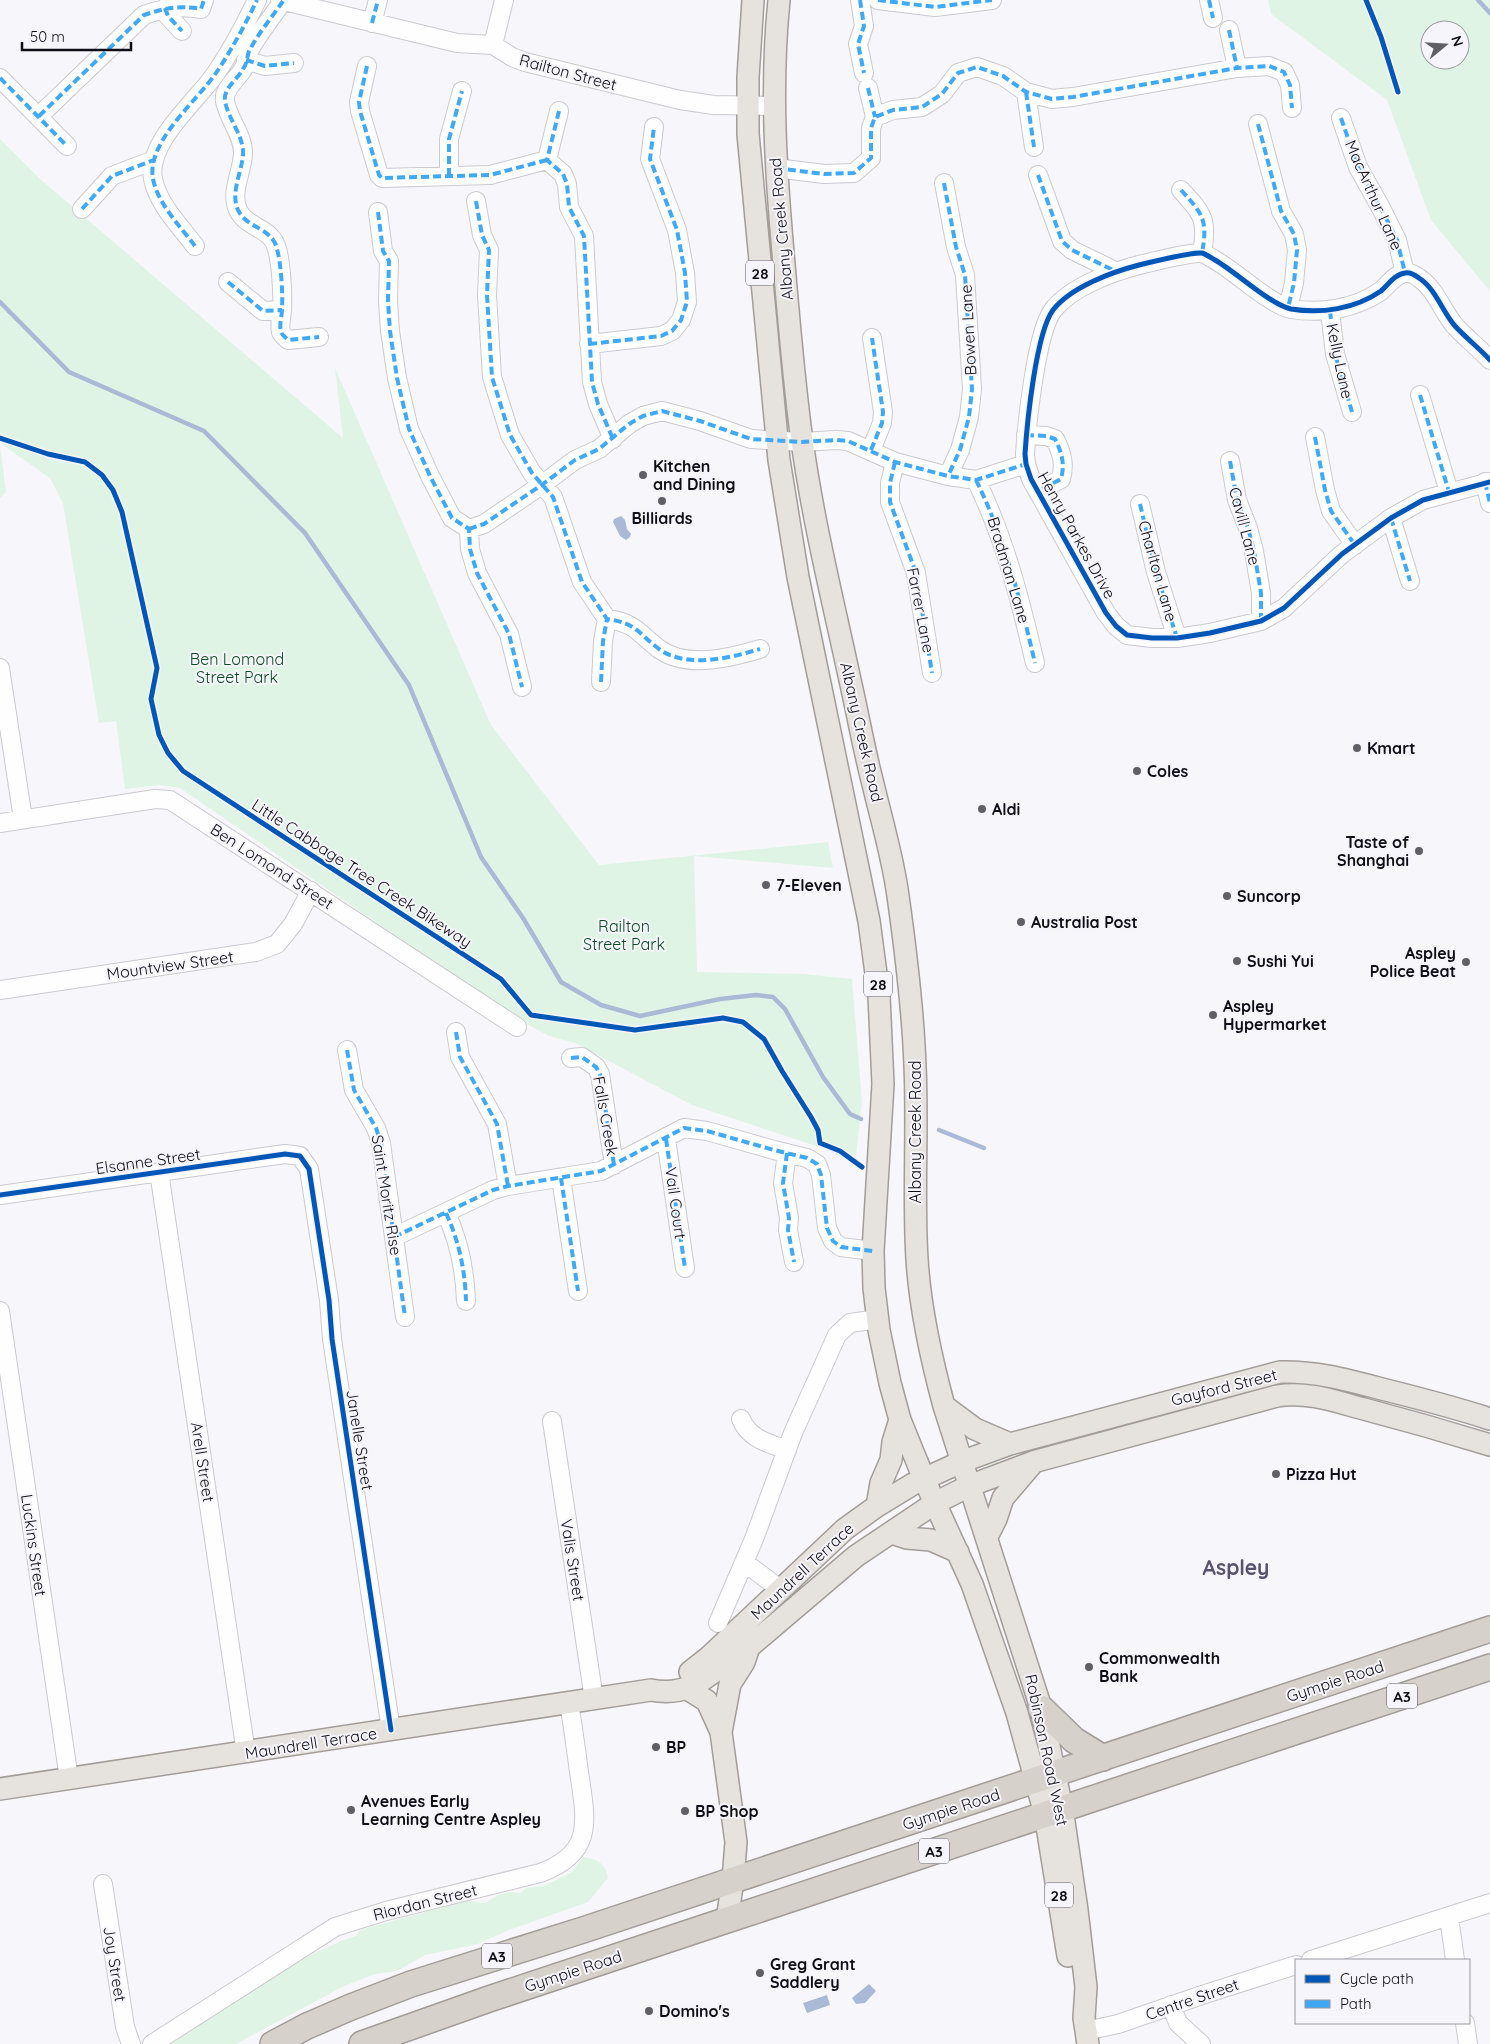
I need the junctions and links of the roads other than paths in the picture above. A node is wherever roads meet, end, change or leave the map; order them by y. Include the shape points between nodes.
1 (204, 0) edge
2 (257, 0) edge
3 (282, 0) edge
4 (378, 0) edge
5 (504, 0) edge
6 (753, 0) edge
7 (779, 0) edge
8 (860, 0) edge
9 (878, 0) edge
10 (992, 0) edge
11 (1209, 0) edge
12 (165, 8) junction
13 (1213, 18) dead end
14 (372, 23) junction
15 (1229, 30) dead end
16 (182, 31) dead end
17 (493, 45) junction
18 (246, 60) junction
19 (294, 62) dead end
20 (367, 66) dead end
21 (1237, 68) junction
22 (0, 78) edge
23 (462, 91) dead end
24 (1026, 92) junction
25 (747, 106) junction
26 (773, 106) junction
27 (1292, 108) dead end
28 (559, 111) dead end
29 (39, 116) junction
30 (875, 117) junction
31 (1341, 118) dead end
32 (1258, 124) dead end
33 (654, 127) dead end
34 (67, 146) dead end
35 (1034, 147) dead end
36 (154, 160) junction
37 (548, 160) junction
38 (776, 168) junction
39 (1038, 175) dead end
40 (449, 176) junction
41 (944, 183) dead end
42 (1181, 190) dead end
43 (476, 201) dead end
44 (82, 209) dead end
45 (378, 212) dead end
46 (195, 246) dead end
47 (1202, 253) junction
48 (1115, 271) junction
49 (1405, 273) junction
50 (228, 282) dead end
51 (1288, 308) junction
52 (282, 310) junction
53 (1330, 311) junction
54 (318, 337) dead end
55 (872, 338) dead end
56 (589, 344) junction
57 (1490, 360) edge
58 (1420, 395) dead end
59 (1352, 412) dead end
60 (1026, 435) junction
61 (1315, 437) dead end
62 (613, 439) junction
63 (776, 441) junction
64 (802, 442) junction
65 (871, 450) junction
66 (1230, 461) dead end
67 (895, 462) junction
68 (1026, 464) junction
69 (948, 476) junction
70 (976, 480) junction
71 (1488, 482) edge
72 (543, 484) junction
73 (1038, 491) junction
74 (1449, 492) junction
75 (1490, 503) edge
76 (1140, 504) dead end
77 (1391, 518) junction
78 (469, 529) junction
79 (1354, 545) junction
80 (1410, 581) dead end
81 (607, 620) junction
82 (1261, 621) junction
83 (1177, 638) junction
84 (760, 649) dead end
85 (1035, 663) dead end
86 (0, 668) edge
87 (932, 673) dead end
88 (601, 682) dead end
89 (522, 687) dead end
90 (23, 819) junction
91 (0, 823) edge
92 (311, 891) junction
93 (0, 990) edge
94 (517, 1027) dead end
95 (456, 1032) dead end
96 (347, 1050) dead end
97 (571, 1058) dead end
98 (666, 1139) junction
99 (788, 1154) junction
100 (300, 1156) joint
101 (614, 1165) junction
102 (160, 1172) junction
103 (561, 1178) junction
104 (508, 1186) junction
105 (0, 1195) edge
106 (446, 1213) junction
107 (394, 1238) junction
108 (873, 1251) junction
109 (794, 1262) dead end
110 (685, 1268) dead end
111 (578, 1291) dead end
112 (466, 1302) dead end
113 (0, 1311) edge
114 (405, 1317) dead end
115 (878, 1319) junction
116 (944, 1406) junction
117 (741, 1419) dead end
118 (1490, 1419) edge
119 (900, 1420) junction
120 (552, 1422) dead end
121 (1010, 1444) junction
122 (1490, 1446) edge
123 (787, 1450) junction
124 (961, 1462) junction
125 (1033, 1462) junction
126 (924, 1479) junction
127 (969, 1486) junction
128 (935, 1503) junction
129 (877, 1506) junction
130 (892, 1533) junction
131 (987, 1536) junction
132 (958, 1552) junction
133 (744, 1562) junction
134 (780, 1589) junction
135 (718, 1623) dead end
136 (1490, 1629) edge
137 (749, 1647) junction
138 (1490, 1667) edge
139 (686, 1688) junction
140 (651, 1690) junction
141 (594, 1699) junction
142 (569, 1703) junction
143 (1041, 1708) junction
144 (391, 1730) junction
145 (721, 1732) junction
146 (246, 1752) junction
147 (1103, 1758) junction
148 (1046, 1777) junction
149 (69, 1779) junction
150 (0, 1790) edge
151 (1053, 1811) junction
152 (733, 1880) junction
153 (103, 1884) dead end
154 (1490, 1903) edge
155 (1449, 1917) junction
156 (727, 1920) junction
157 (1314, 1959) edge
158 (1455, 1959) edge
159 (1295, 1965) edge
160 (411, 1984) junction
161 (1171, 2005) junction
162 (424, 2021) junction
163 (1465, 2024) edge
164 (1086, 2031) edge
165 (131, 2044) edge
166 (152, 2044) edge
167 (273, 2044) edge
168 (362, 2044) edge
169 (1201, 2044) edge
170 (1468, 2044) edge

1 - 12 street via 201,9 184,6
2 - 36 street via 215,74 161,143
3 - 14 street, Railton Street
3 - 18 street
4 - 14 street
5 - 17 street
6 - 25 main road, Albany Creek Road / 28
7 - 26 main road, Albany Creek Road / 28
8 - 30 street via 864,26 858,44
9 - 10 street via 935,7
11 - 13 street
12 - 16 street
12 - 29 street via 144,15
14 - 17 street, Railton Street via 456,44
15 - 21 street
17 - 25 street, Railton Street via 525,62 592,80 680,100
18 - 19 street via 265,66
18 - 52 street via 244,69 224,98 243,153 236,204 246,220 274,239 278,250
20 - 40 street via 359,102 378,175 386,179
21 - 24 street via 1073,98 1052,99
21 - 27 street via 1269,66 1284,72 1290,86
22 - 29 street
23 - 40 street via 449,139
24 - 30 street via 1003,76 977,67 958,73 942,94 922,107 892,110
24 - 35 street
25 - 26 street, Railton Street
25 - 63 main road, Albany Creek Road / 28
26 - 38 main road, Albany Creek Road / 28
28 - 37 street
29 - 34 street
30 - 38 street via 871,128 871,158 854,173 824,174
31 - 49 street, MacArthur Lane via 1358,167 1397,240
32 - 51 street via 1281,212 1294,234 1297,250
33 - 56 street via 650,159 677,230 687,302 681,320 672,331 661,336
36 - 44 street via 112,176
36 - 46 street via 153,178 162,202
37 - 40 street via 490,175
37 - 56 street via 563,174 569,207 584,236
38 - 64 main road, Albany Creek Road / 28
39 - 48 street via 1062,241 1072,250
41 - 69 street, Bowen Lane via 956,247 965,275 972,389 960,450
42 - 47 street via 1202,218 1205,232
43 - 72 street via 482,235 489,250 492,377 510,435 532,473
45 - 78 street via 383,251 389,262 390,332 409,429 452,518
47 - 48 street, Henry Parkes Drive
47 - 51 street
48 - 60 street, Henry Parkes Drive via 1061,302 1049,318 1036,369
49 - 53 street via 1379,292
49 - 57 street via 1420,278 1430,288 1455,326
50 - 52 street via 263,311
51 - 53 street
52 - 54 street via 279,323 288,340
53 - 59 street, Kelly Lane via 1336,354
55 - 65 street via 883,412
56 - 62 street via 592,382
58 - 74 street
60 - 68 street, Henry Parkes Drive
60 - 73 street via 1055,439 1063,458 1061,479
61 - 79 street via 1331,510
62 - 63 street via 643,416 662,412 751,439
62 - 72 street via 575,460
63 - 64 street
63 - 108 main road, Albany Creek Road / 28 via 795,560 865,898 877,974 883,1070
64 - 65 street via 848,441
64 - 116 main road, Albany Creek Road / 28 via 872,782 892,857 913,1022 918,1271 929,1345
65 - 67 street
66 - 82 street, Cavill Lane via 1237,500 1254,550 1261,593
67 - 69 street
67 - 87 street, Farrer Lane via 890,502 916,573
68 - 70 street
68 - 73 street, Henry Parkes Drive
69 - 70 street
70 - 85 street, Bradman Lane via 1005,547
71 - 74 street, Henry Parkes Drive
71 - 75 street
72 - 78 street via 484,524
72 - 81 street via 553,497 582,582
73 - 83 street, Henry Parkes Drive via 1085,578 1116,626 1126,635
74 - 77 street, Henry Parkes Drive via 1423,500
76 - 83 street, Charlton Lane via 1156,572
77 - 79 street, Henry Parkes Drive
77 - 80 street
78 - 89 street via 470,549 477,573 509,634
79 - 82 street, Henry Parkes Drive via 1284,608
81 - 84 street via 624,622 640,631 660,650 677,657 702,660
81 - 88 street
82 - 83 street, Henry Parkes Drive via 1210,634
86 - 90 street
90 - 91 street, Ben Lomond Street
90 - 92 street, Ben Lomond Street via 155,799 170,800
92 - 93 street, Mountview Street via 293,924 276,944 256,952
92 - 94 street, Ben Lomond Street
95 - 104 street via 460,1058 497,1124
96 - 107 street, Saint Moritz Rise via 354,1090 381,1142
97 - 101 street, Falls Creek via 582,1057 600,1074
98 - 99 street via 684,1128 707,1131
98 - 101 street
98 - 110 street, Vail Court
99 - 108 street via 817,1164 827,1228 833,1241 841,1247
99 - 109 street via 783,1183
100 - 102 street, Elsanne Street via 285,1154
100 - 144 street, Janelle Street via 309,1169 330,1300 332,1339
101 - 103 street via 601,1172
102 - 105 street, Elsanne Street
102 - 146 street, Arell Street
103 - 104 street
103 - 111 street
104 - 106 street
106 - 107 street
106 - 112 street via 466,1275
107 - 114 street, Saint Moritz Rise
108 - 115 main road, Albany Creek Road / 28
113 - 149 street, Luckins Street
115 - 119 main road, Albany Creek Road / 28
115 - 123 street via 850,1323 839,1332
116 - 121 main road via 975,1429
116 - 124 main road, Albany Creek Road / 28
117 - 123 street via 751,1435
118 - 121 main road, Gayford Street via 1332,1376 1280,1372
119 - 126 main road, Albany Creek Road / 28
119 - 129 main road
120 - 141 street, Valis Street
121 - 124 main road, Gayford Street
122 - 125 main road, Gayford Street via 1325,1398 1290,1394
123 - 133 street
124 - 126 main road, Maundrell Terrace
124 - 127 main road, Robinson Road West / 28
125 - 127 main road, Gayford Street
125 - 131 main road via 1003,1498
126 - 128 main road, Robinson Road West / 28
126 - 129 main road, Maundrell Terrace
127 - 128 main road, Maundrell Terrace
127 - 131 main road, Robinson Road West / 28
128 - 130 main road, Maundrell Terrace
128 - 132 main road, Robinson Road West / 28
129 - 134 main road, Maundrell Terrace via 837,1535
130 - 132 main road via 931,1540
130 - 137 main road, Maundrell Terrace via 856,1556
131 - 143 main road, Robinson Road West / 28
132 - 148 main road, Robinson Road West / 28
133 - 134 street
133 - 135 street
134 - 140 main road, Maundrell Terrace via 698,1667
136 - 147 highway, Gympie Road / A3
137 - 139 main road, Maundrell Terrace via 704,1680
137 - 145 main road via 730,1684
138 - 151 highway, Gympie Road / A3
139 - 140 main road, Maundrell Terrace via 666,1693
139 - 145 main road via 707,1702
140 - 141 main road, Maundrell Terrace
141 - 142 main road, Maundrell Terrace
142 - 144 main road, Maundrell Terrace
142 - 166 street, Riordan Street via 585,1813 583,1833 574,1852 559,1866 334,1927
143 - 147 highway via 1074,1740
143 - 148 main road, Robinson Road West / 28
144 - 146 main road, Maundrell Terrace
145 - 152 main road via 736,1842
146 - 149 main road, Maundrell Terrace
147 - 148 highway, Gympie Road / A3
148 - 151 main road, Robinson Road West / 28
148 - 152 highway, Gympie Road / A3
149 - 150 main road, Maundrell Terrace
151 - 156 highway, Gympie Road / A3
151 - 164 main road, Robinson Road West / 28 via 1056,1871 1074,1998
152 - 156 main road
152 - 160 highway, Gympie Road / A3
153 - 165 street, Joy Street via 125,2027
154 - 155 street
155 - 157 street
155 - 158 street
156 - 162 highway, Gympie Road / A3
159 - 161 street, Centre Street
160 - 162 highway
160 - 167 highway, Gympie Road / A3 via 307,2026
161 - 164 street, Centre Street via 1118,2024
161 - 169 street via 1178,2023
162 - 168 highway, Gympie Road / A3
163 - 170 street

